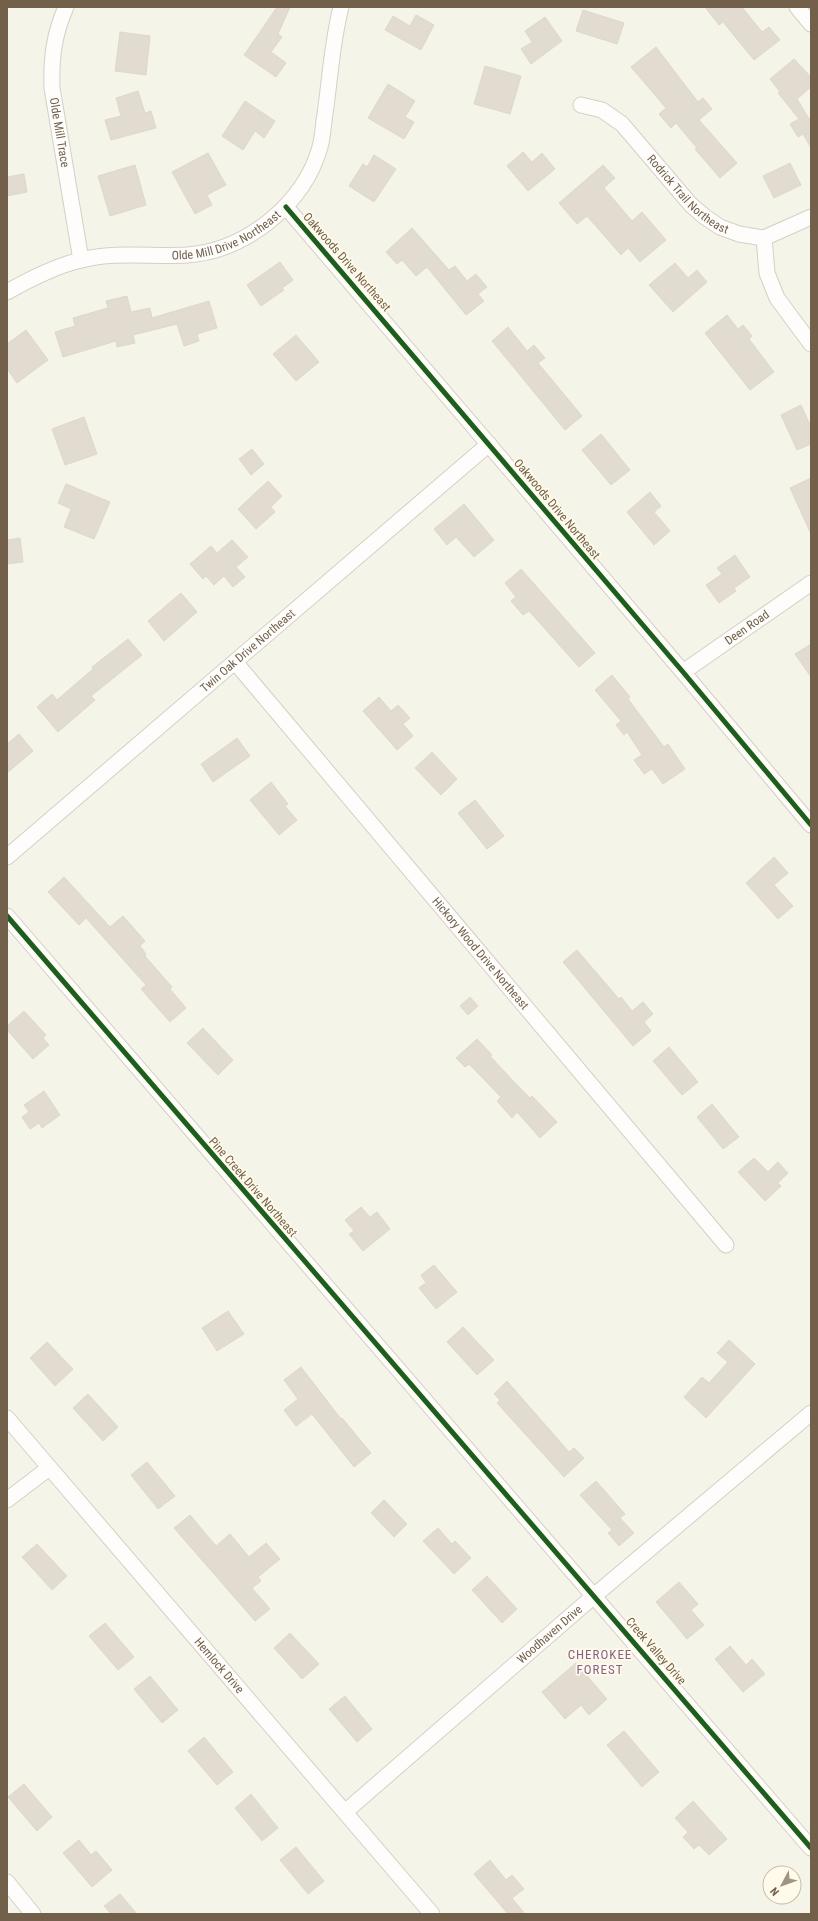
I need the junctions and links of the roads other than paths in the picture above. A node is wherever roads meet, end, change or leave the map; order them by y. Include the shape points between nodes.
1 (66, 7) edge
2 (341, 7) edge
3 (797, 7) edge
4 (811, 24) edge
5 (581, 105) dead end
6 (286, 207) junction
7 (811, 217) edge
8 (764, 238) junction
9 (82, 260) junction
10 (7, 292) edge
11 (811, 344) edge
12 (489, 444) junction
13 (811, 583) edge
14 (235, 662) junction
15 (683, 672) junction
16 (811, 825) edge
17 (7, 857) edge
18 (7, 916) edge
19 (726, 1245) dead end
20 (811, 1413) edge
21 (7, 1418) edge
22 (49, 1468) junction
23 (484, 1469) joint
24 (7, 1500) edge
25 (595, 1596) junction
26 (345, 1812) junction
27 (811, 1848) edge
28 (7, 1882) edge
29 (33, 1914) edge
30 (432, 1914) edge

1 - 9 street, Olde Mill Trace via 54,39 52,88
2 - 6 street, Olde Mill Drive Northeast via 320,147 307,177
3 - 4 street
5 - 8 street, Rodrick Trail Northeast via 602,110 622,124 691,205 705,217 720,227 739,234
6 - 9 street, Olde Mill Drive Northeast via 263,226 239,240 214,250 189,255 103,256
6 - 12 street, Oakwoods Drive Northeast
7 - 8 street
8 - 11 street via 767,273 777,298
9 - 10 street, Olde Mill Drive Northeast via 44,273
12 - 14 street, Twin Oak Drive Northeast
12 - 15 street, Oakwoods Drive Northeast
13 - 15 street, Deen Road
14 - 17 street, Twin Oak Drive Northeast
14 - 19 street, Hickory Wood Drive Northeast
15 - 16 street, Oakwoods Drive Northeast
18 - 23 street, Pine Creek Drive Northeast
20 - 25 street, Woodhaven Drive
21 - 22 street, Hemlock Drive
22 - 24 street
22 - 26 street, Hemlock Drive
23 - 25 street, Creek Valley Drive
25 - 26 street, Woodhaven Drive
25 - 27 street, Creek Valley Drive
26 - 30 street, Hemlock Drive
28 - 29 street

